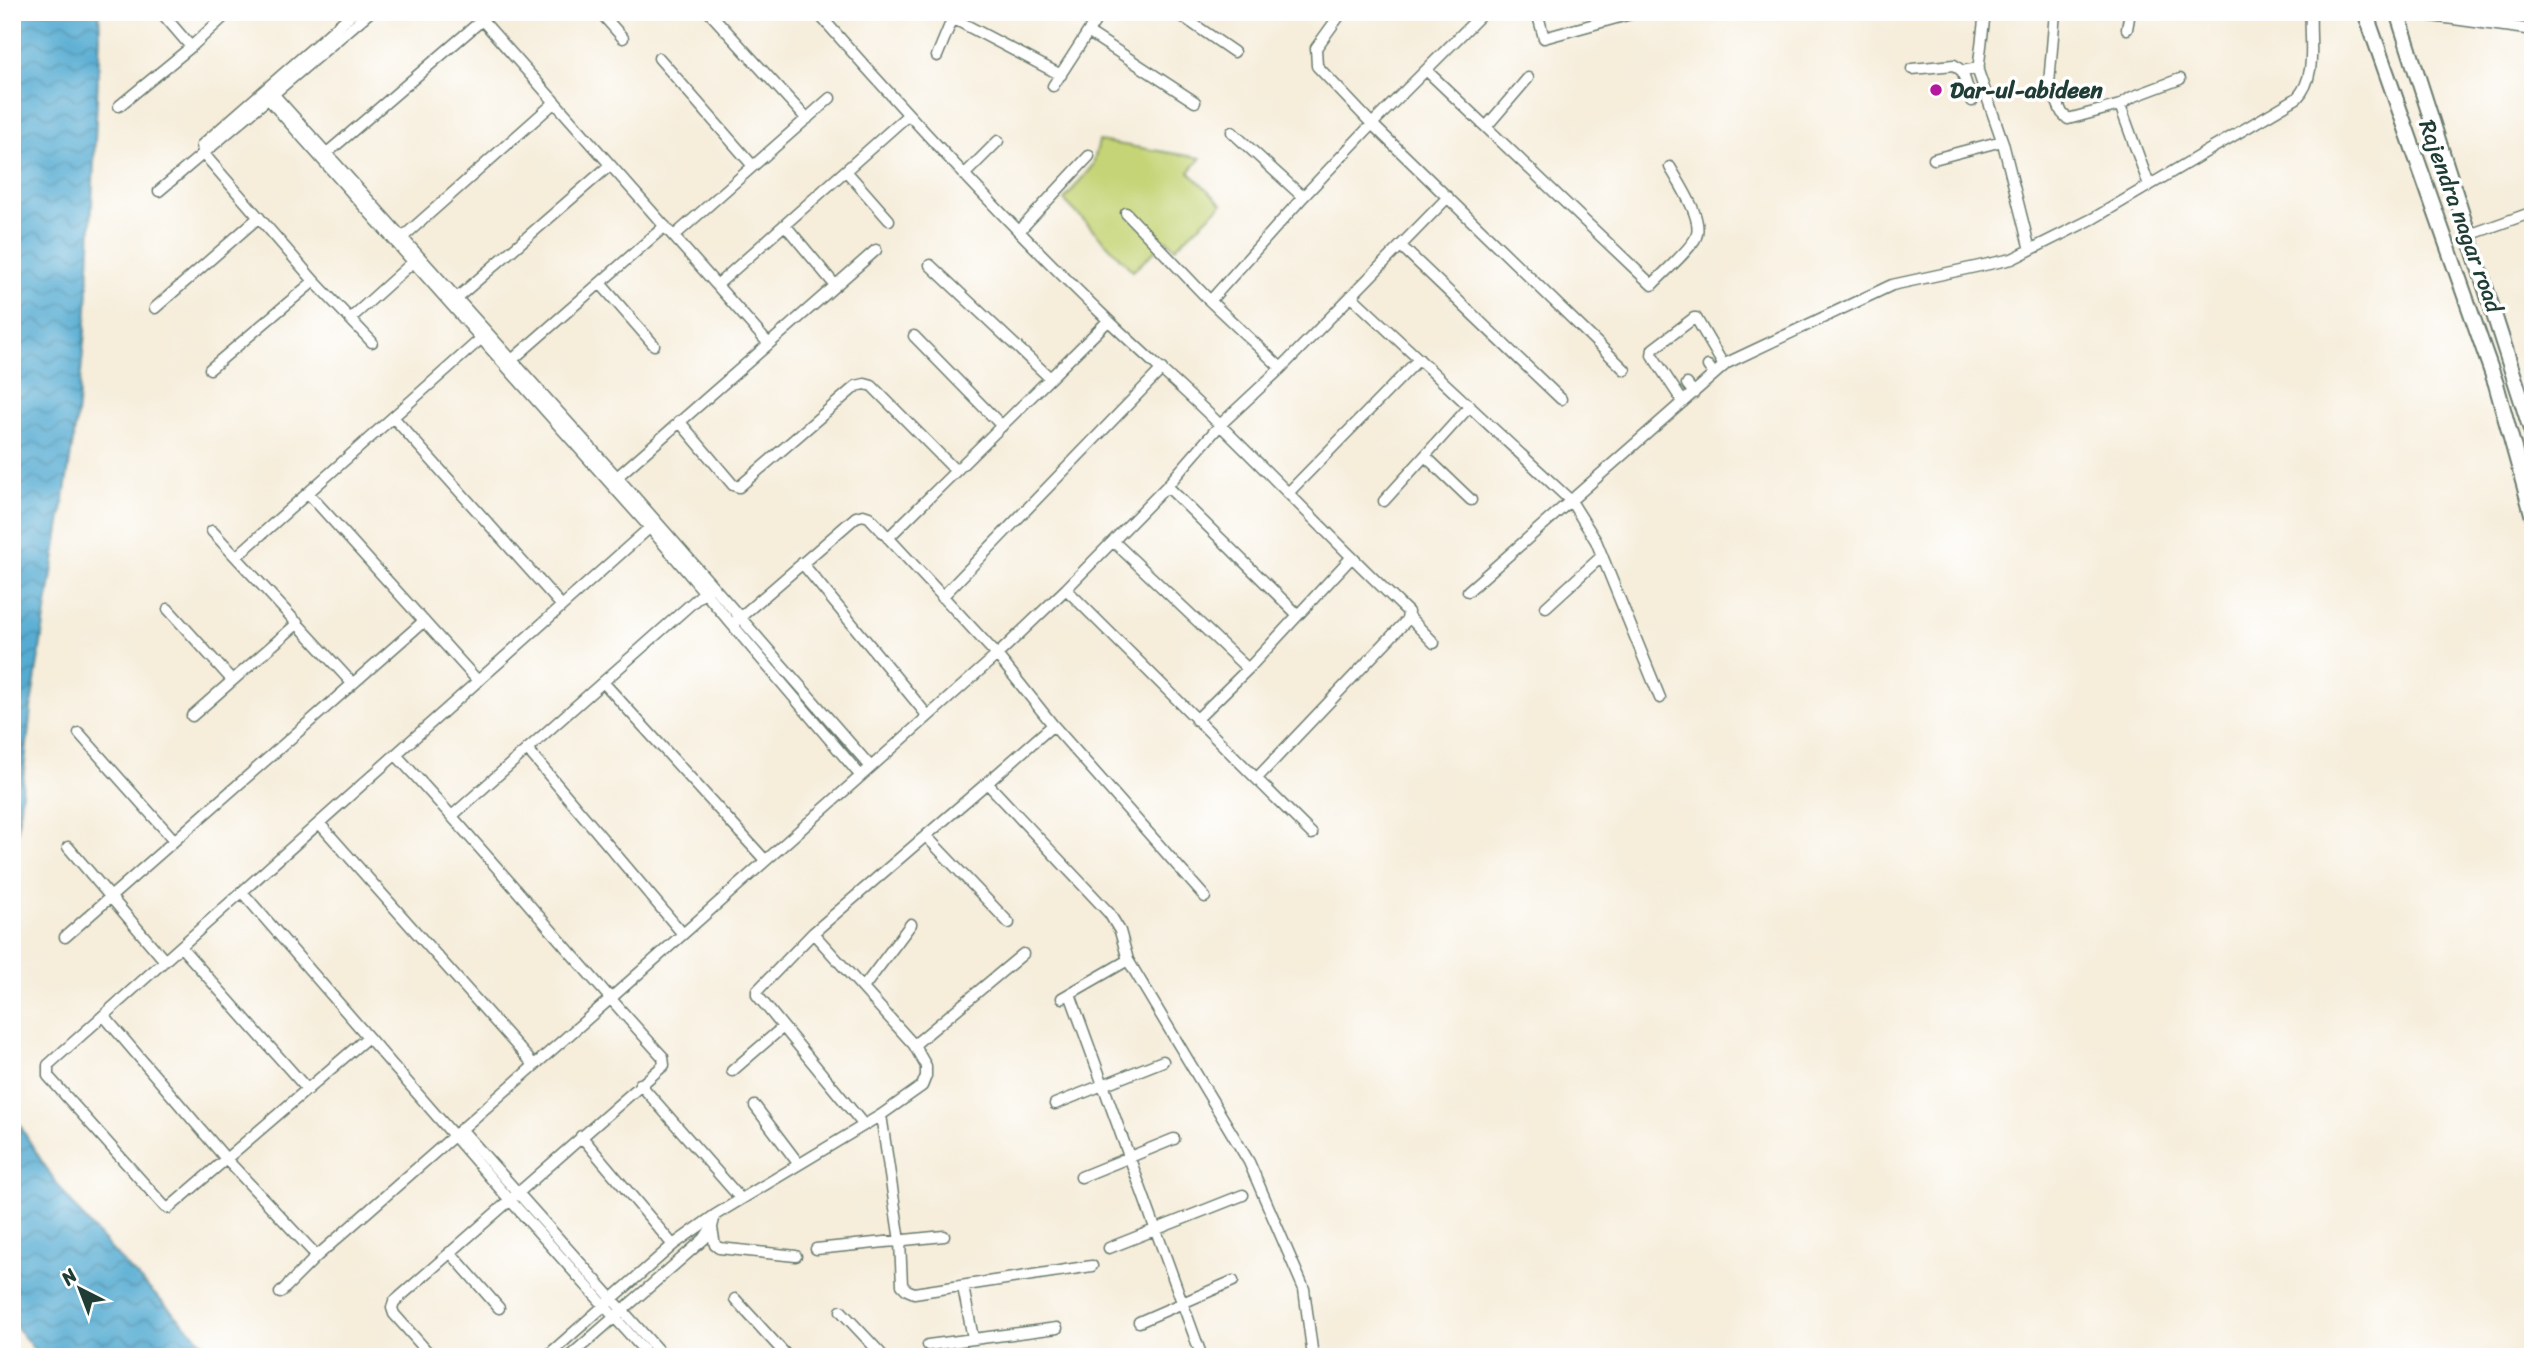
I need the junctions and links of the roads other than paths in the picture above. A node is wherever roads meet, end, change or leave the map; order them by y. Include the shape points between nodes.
1 (161, 12) edge
2 (229, 12) edge
3 (354, 12) edge
4 (370, 12) edge
5 (600, 12) edge
6 (709, 12) edge
7 (817, 12) edge
8 (941, 12) edge
9 (1101, 12) edge
10 (1177, 12) edge
11 (1342, 12) edge
12 (1484, 12) edge
13 (1537, 12) edge
14 (1638, 12) edge
15 (1985, 12) edge
16 (2055, 12) edge
17 (2130, 12) edge
18 (2311, 12) edge
19 (2364, 12) edge
20 (2397, 12) edge
21 (2403, 12) edge
22 (954, 15) edge
23 (478, 16) edge
24 (2127, 29) dead end
25 (2533, 30) edge
26 (1088, 32) junction
27 (623, 38) dead end
28 (191, 47) junction
29 (1234, 51) dead end
30 (937, 56) dead end
31 (659, 58) dead end
32 (1979, 68) junction
33 (1912, 69) dead end
34 (1426, 70) junction
35 (1962, 71) junction
36 (1060, 75) junction
37 (1528, 78) dead end
38 (2180, 79) dead end
39 (1053, 86) dead end
40 (268, 94) junction
41 (830, 98) dead end
42 (1972, 101) dead end
43 (555, 102) junction
44 (1195, 102) dead end
45 (2120, 105) junction
46 (119, 106) dead end
47 (908, 115) junction
48 (807, 119) junction
49 (1372, 124) junction
50 (1486, 127) junction
51 (1232, 132) dead end
52 (998, 141) dead end
53 (2002, 141) junction
54 (203, 153) junction
55 (327, 153) junction
56 (1090, 156) dead end
57 (1934, 159) dead end
58 (610, 165) junction
59 (753, 166) junction
60 (1670, 167) dead end
61 (846, 171) junction
62 (964, 175) junction
63 (2149, 185) junction
64 (159, 191) dead end
65 (1303, 197) junction
66 (1448, 197) junction
67 (2533, 212) edge
68 (1126, 213) dead end
69 (259, 217) junction
70 (889, 220) dead end
71 (785, 225) junction
72 (664, 226) junction
73 (1019, 231) junction
74 (2469, 235) junction
75 (674, 236) junction
76 (403, 237) junction
77 (1401, 246) junction
78 (876, 250) dead end
79 (2030, 250) junction
80 (412, 262) junction
81 (930, 264) dead end
82 (314, 281) junction
83 (600, 283) junction
84 (717, 285) junction
85 (835, 285) junction
86 (1351, 296) junction
87 (457, 298) junction
88 (1210, 301) junction
89 (155, 308) dead end
90 (350, 319) junction
91 (1108, 321) junction
92 (485, 336) junction
93 (914, 336) dead end
94 (372, 342) dead end
95 (768, 343) junction
96 (654, 345) dead end
97 (1419, 359) junction
98 (512, 360) junction
99 (1724, 366) junction
100 (1281, 368) junction
101 (210, 369) dead end
102 (1162, 369) junction
103 (1625, 370) dead end
104 (1050, 378) junction
105 (1687, 384) dead end
106 (1694, 393) junction
107 (1561, 399) dead end
108 (1683, 402) junction
109 (1470, 406) junction
110 (393, 417) junction
111 (680, 421) junction
112 (1220, 425) junction
113 (1002, 426) junction
114 (2533, 436) edge
115 (1425, 456) junction
116 (956, 471) junction
117 (617, 477) junction
118 (1167, 486) junction
119 (308, 493) junction
120 (1288, 493) junction
121 (1471, 500) dead end
122 (1384, 501) dead end
123 (1571, 502) junction
124 (2533, 517) edge
125 (653, 525) junction
126 (212, 531) dead end
127 (888, 538) junction
128 (1113, 541) junction
129 (1602, 556) junction
130 (236, 557) junction
131 (1351, 558) junction
132 (802, 563) junction
133 (708, 589) junction
134 (1066, 589) junction
135 (1468, 592) dead end
136 (942, 597) junction
137 (562, 606) junction
138 (1546, 607) dead end
139 (168, 608) dead end
140 (1297, 614) junction
141 (1409, 617) junction
142 (736, 620) junction
143 (424, 621) junction
144 (298, 623) junction
145 (1434, 643) dead end
146 (997, 654) junction
147 (1248, 669) junction
148 (232, 680) junction
149 (478, 681) junction
150 (603, 682) junction
151 (352, 683) junction
152 (1661, 698) dead end
153 (927, 715) junction
154 (192, 716) dead end
155 (1196, 720) junction
156 (1053, 725) junction
157 (79, 733) dead end
158 (527, 749) junction
159 (396, 755) junction
160 (870, 766) junction
161 (860, 775) junction
162 (1258, 778) junction
163 (987, 783) junction
164 (453, 815) junction
165 (320, 823) junction
166 (1312, 834) dead end
167 (926, 836) junction
168 (174, 840) junction
169 (68, 847) dead end
170 (765, 860) junction
171 (242, 892) junction
172 (110, 897) junction
173 (1205, 897) dead end
174 (1009, 922) dead end
175 (911, 924) dead end
176 (813, 933) junction
177 (683, 934) junction
178 (65, 937) dead end
179 (181, 947) junction
180 (1023, 954) dead end
181 (1128, 960) junction
182 (165, 961) junction
183 (863, 988) junction
184 (610, 999) junction
185 (104, 1016) junction
186 (783, 1027) junction
187 (368, 1037) junction
188 (914, 1045) junction
189 (1163, 1061) dead end
190 (534, 1065) junction
191 (732, 1071) dead end
192 (640, 1084) junction
193 (1103, 1085) junction
194 (308, 1090) junction
195 (1055, 1104) dead end
196 (755, 1106) dead end
197 (881, 1115) junction
198 (863, 1124) junction
199 (457, 1132) junction
200 (582, 1136) junction
201 (1174, 1139) dead end
202 (1130, 1158) junction
203 (227, 1160) junction
204 (798, 1163) junction
205 (1081, 1177) dead end
206 (518, 1191) junction
207 (1243, 1195) dead end
208 (740, 1198) junction
209 (509, 1199) junction
210 (715, 1215) junction
211 (712, 1227) junction
212 (1156, 1229) junction
213 (944, 1236) dead end
214 (900, 1241) junction
215 (673, 1245) junction
216 (1109, 1248) dead end
217 (816, 1249) dead end
218 (450, 1252) junction
219 (317, 1256) junction
220 (796, 1256) dead end
221 (1092, 1266) dead end
222 (1233, 1281) dead end
223 (963, 1287) junction
224 (280, 1293) dead end
225 (735, 1300) dead end
226 (608, 1302) junction
227 (1183, 1303) junction
228 (499, 1308) dead end
229 (841, 1311) dead end
230 (618, 1313) junction
231 (1139, 1322) dead end
232 (1057, 1328) dead end
233 (973, 1338) junction
234 (929, 1345) dead end
235 (432, 1357) edge
236 (546, 1357) edge
237 (569, 1357) edge
238 (650, 1357) edge
239 (664, 1357) edge
240 (788, 1357) edge
241 (884, 1357) edge
242 (1202, 1357) edge
243 (1312, 1357) edge

1 - 28 street
2 - 28 street
3 - 40 street
4 - 40 street
5 - 27 street
6 - 48 street
7 - 47 street
8 - 22 street
9 - 26 street
10 - 29 street
11 - 49 street via 1316,48 1317,66
12 - 34 street
13 - 14 street via 1544,38
15 - 32 street
16 - 45 street via 2049,84 2062,113 2074,119
17 - 24 street
18 - 63 street via 2307,88
19 - 124 main road, Rajendra nagar road via 2492,371
20 - 74 main road, Rajendra nagar road
21 - 25 street
22 - 30 street
22 - 36 street
23 - 43 street
23 - 55 street
26 - 36 street
26 - 44 street
28 - 46 street
31 - 59 street
32 - 35 street
32 - 53 street
33 - 35 street via 1954,65
34 - 49 street
34 - 50 street
35 - 42 street
36 - 39 street
37 - 50 street
38 - 45 street
40 - 54 street via 202,145
40 - 55 street
40 - 80 street
41 - 48 street
43 - 58 street
43 - 76 street
45 - 63 street
47 - 61 street
47 - 62 street
48 - 59 street
49 - 65 street
49 - 66 street
50 - 60 street via 1651,285 1696,239 1699,229
51 - 65 street
52 - 62 street
53 - 57 street
53 - 79 street
54 - 64 street
54 - 69 street
55 - 76 street
56 - 73 street
58 - 72 street
58 - 87 street
59 - 75 street
61 - 70 street
61 - 71 street
62 - 73 street
63 - 79 street
65 - 88 street
66 - 77 street
66 - 103 street
67 - 74 street
68 - 88 street
69 - 82 street
69 - 89 street
71 - 84 street
71 - 85 street
72 - 75 street
72 - 83 street
73 - 91 street
74 - 114 main road, Rajendra nagar road
75 - 84 street
76 - 87 street
77 - 86 street
77 - 107 street
78 - 85 street
79 - 99 street via 2012,259 1892,285
80 - 90 street
80 - 92 street
81 - 104 street
82 - 90 street
82 - 101 street
83 - 96 street
83 - 98 street
84 - 95 street
85 - 95 street
86 - 97 street
86 - 100 street
87 - 92 street
88 - 100 street
90 - 94 street
91 - 102 street
91 - 104 street
92 - 98 street
92 - 110 street
92 - 125 street
93 - 113 street
95 - 111 street
97 - 109 street
97 - 120 street
98 - 117 street
99 - 106 street via 1711,370
99 - 108 street via 1696,318 1653,349 1652,355
100 - 112 street
102 - 112 street
102 - 136 street
104 - 113 street
105 - 106 street
106 - 108 street
108 - 123 street
109 - 115 street
109 - 123 street
110 - 119 street
110 - 137 street
111 - 116 street via 739,487 856,386 865,384
111 - 117 street
112 - 118 street
112 - 120 street
113 - 116 street
115 - 121 street
115 - 122 street
116 - 127 street
117 - 125 street
118 - 128 street
118 - 140 street
119 - 130 street
119 - 143 street
120 - 131 street
123 - 129 street
123 - 135 street
125 - 133 street
125 - 137 street
126 - 130 street
127 - 132 street via 869,517 856,517
127 - 136 street
128 - 134 street
128 - 147 street
129 - 138 street
129 - 152 street
130 - 144 street
131 - 140 street
131 - 141 street
132 - 142 street
132 - 153 street
133 - 142 street
133 - 150 street
134 - 146 street
134 - 155 street
136 - 146 street
137 - 149 street
139 - 148 street
140 - 147 street
141 - 145 street
141 - 162 street
142 - 160 street
142 - 161 street
143 - 149 street
143 - 151 street
144 - 148 street
144 - 151 street
146 - 153 street
146 - 156 street
147 - 155 street
148 - 154 street
149 - 159 street
150 - 158 street
150 - 170 street
151 - 168 street
153 - 160 street
155 - 162 street
156 - 163 street
156 - 173 street
157 - 168 street
158 - 164 street
158 - 177 street
159 - 164 street
159 - 165 street
160 - 161 street
161 - 170 street
162 - 166 street
163 - 167 street
163 - 181 street via 1109,913
164 - 184 street
165 - 171 street
165 - 190 street
167 - 174 street
167 - 176 street
168 - 172 street
169 - 172 street
170 - 177 street
171 - 179 street
171 - 187 street
172 - 178 street
172 - 182 street
175 - 183 street
176 - 183 street
176 - 186 street via 757,991
177 - 184 street
179 - 182 street
179 - 194 street
180 - 188 street
181 - 193 street via 1066,996
181 - 243 street via 1249,1162 1304,1289
182 - 185 street
183 - 188 street
184 - 190 street
184 - 192 street via 663,1057 664,1065
185 - 203 street
185 - 203 street via 48,1065 48,1076 165,1207 174,1207
186 - 191 street
186 - 198 street
187 - 194 street
187 - 199 street
188 - 197 street via 926,1066 922,1086
189 - 193 street
190 - 199 street
192 - 200 street
192 - 208 street
193 - 195 street
193 - 202 street
194 - 203 street
196 - 204 street
197 - 198 street
197 - 214 street
198 - 204 street
199 - 206 street
199 - 209 street
199 - 219 street
200 - 206 street
200 - 215 street
201 - 202 street
202 - 205 street
202 - 212 street
203 - 219 street
204 - 208 street
206 - 209 street
206 - 226 street
207 - 212 street
208 - 210 street
209 - 218 street
209 - 226 street
210 - 211 street
210 - 215 street
211 - 220 street via 719,1248
211 - 230 street
212 - 216 street
212 - 227 street
213 - 214 street
214 - 217 street
214 - 223 street via 902,1284 907,1290
215 - 226 street
218 - 228 street
218 - 235 street via 392,1308
219 - 224 street
221 - 223 street
222 - 227 street
223 - 233 street
225 - 240 street
226 - 230 street
226 - 236 street
227 - 231 street
227 - 242 street
229 - 241 street
230 - 237 street
230 - 238 street
230 - 239 street
232 - 233 street
233 - 234 street

